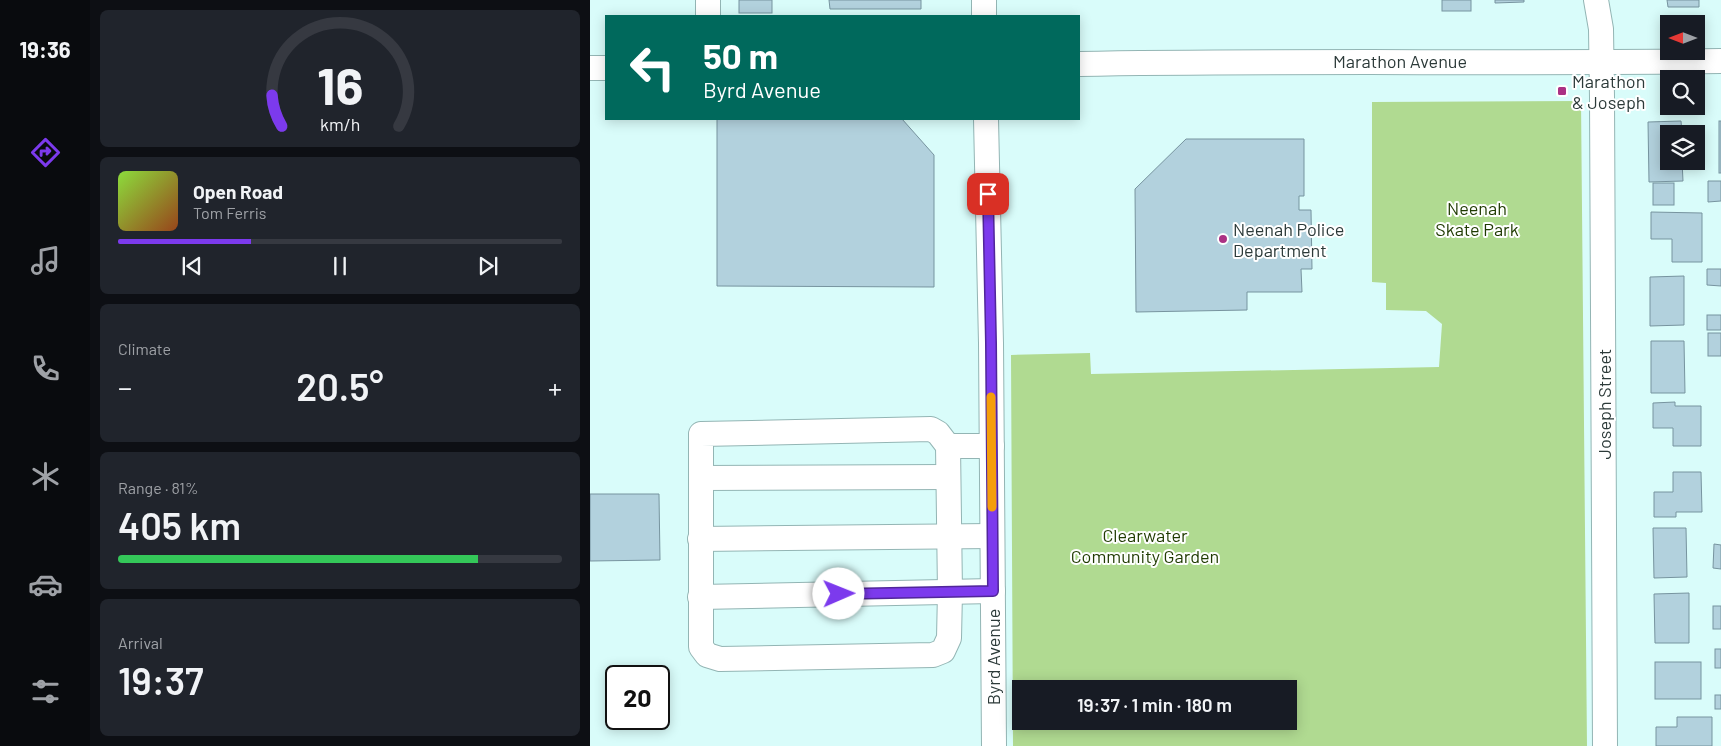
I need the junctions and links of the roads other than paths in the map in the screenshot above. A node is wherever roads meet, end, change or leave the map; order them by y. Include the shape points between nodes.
1 (708, 0) edge
2 (984, 0) edge
3 (1596, 0) edge
4 (708, 15) edge
5 (984, 15) edge
6 (1721, 61) edge
7 (1602, 63) junction
8 (1080, 64) edge
9 (590, 68) edge
10 (605, 68) edge
11 (986, 120) edge
12 (948, 446) junction
13 (992, 446) junction
14 (948, 477) junction
15 (700, 478) junction
16 (992, 536) junction
17 (949, 537) junction
18 (700, 539) junction
19 (993, 591) junction
20 (950, 592) junction
21 (700, 597) junction
22 (994, 746) edge
23 (1605, 746) edge

1 - 4 street
2 - 5 street
3 - 7 street, Joseph Street
6 - 7 street, Marathon Avenue
7 - 8 street, Marathon Avenue via 1290,61
7 - 23 street, Joseph Street
9 - 10 street
11 - 13 street, Byrd Avenue
12 - 13 street
12 - 14 street
12 - 15 street via 931,429 700,434
13 - 16 street, Byrd Avenue
14 - 15 street
14 - 17 street
15 - 18 street
16 - 17 street
16 - 19 street, Byrd Avenue
17 - 18 street
17 - 20 street
18 - 21 street
19 - 20 street
19 - 22 street, Byrd Avenue
20 - 21 street
20 - 21 street via 949,638 943,651 933,655 720,659 707,655 701,647

